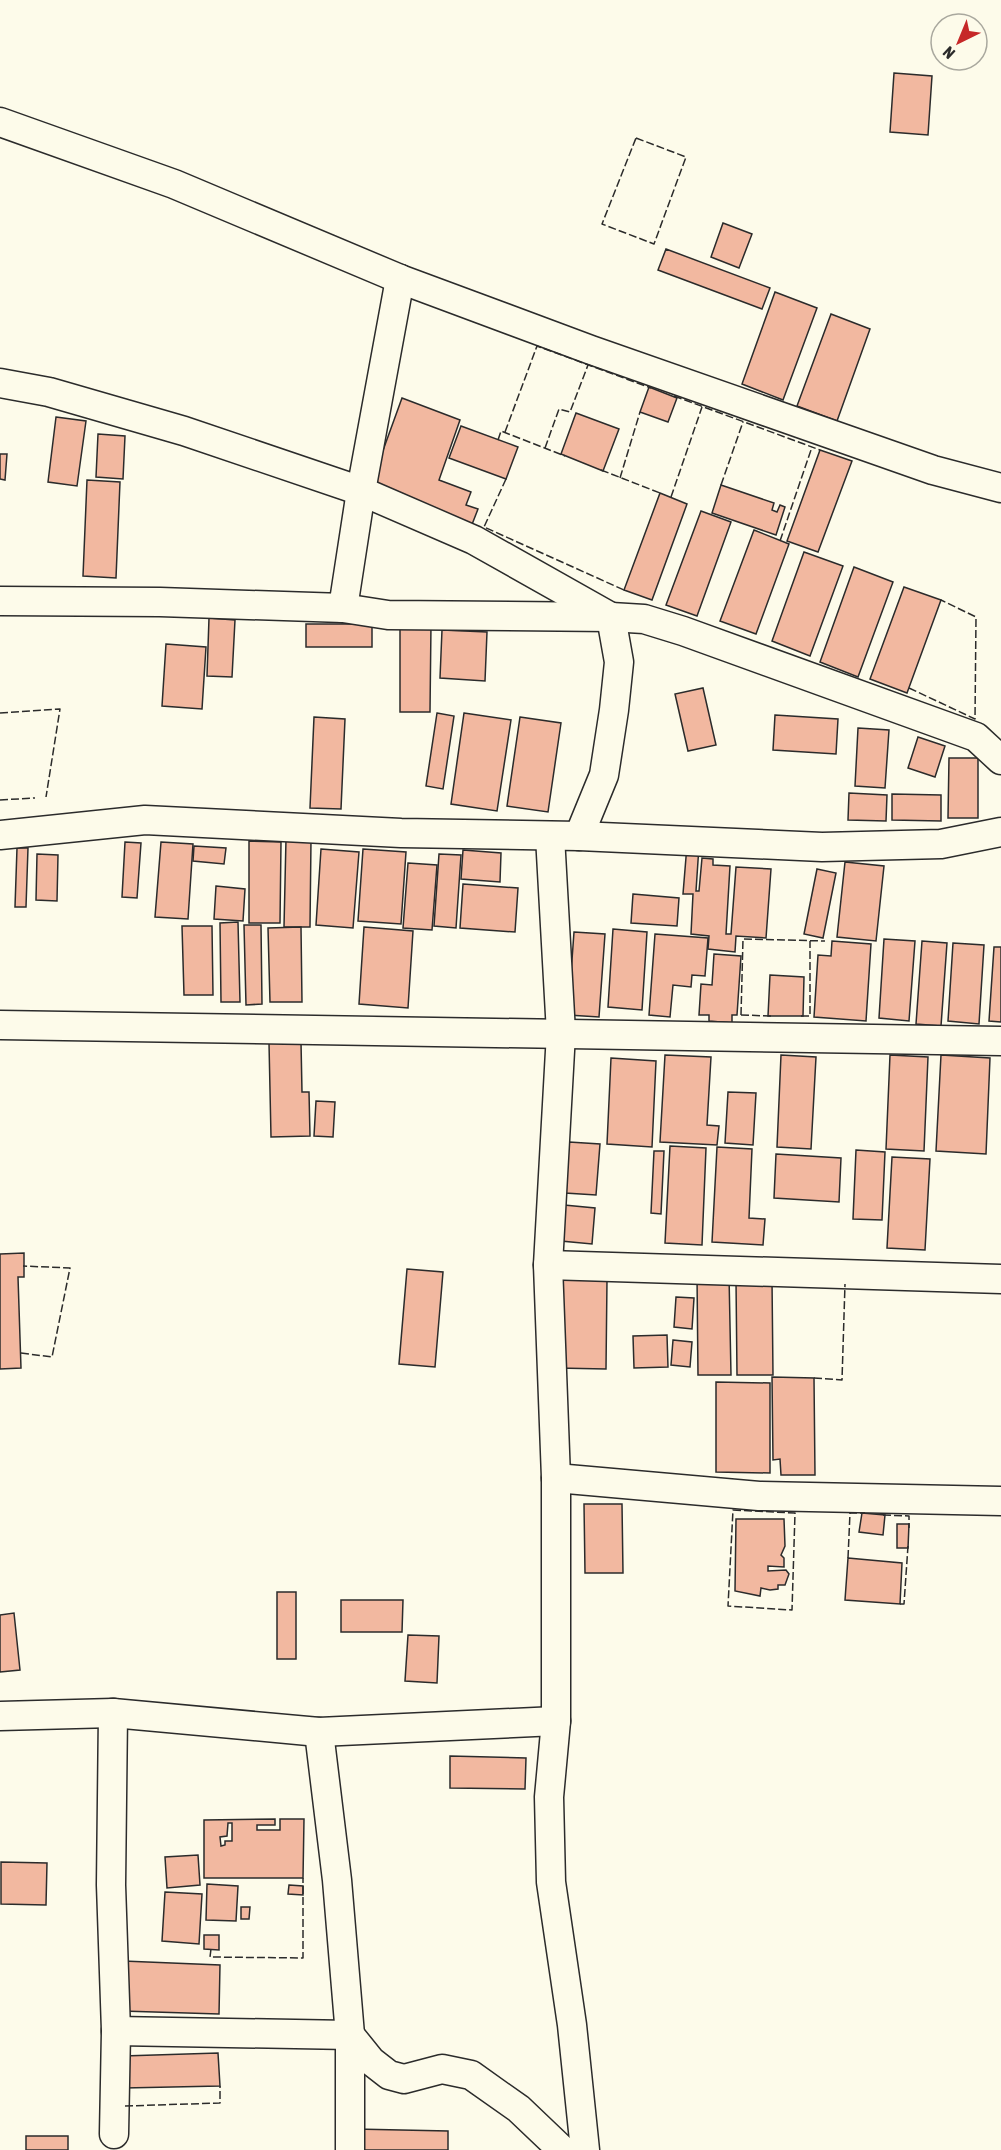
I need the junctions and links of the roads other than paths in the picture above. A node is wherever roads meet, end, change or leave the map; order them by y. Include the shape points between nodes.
1 (0, 122) edge
2 (400, 279) junction
3 (0, 383) edge
4 (1001, 488) edge
5 (361, 490) junction
6 (0, 601) edge
7 (343, 608) junction
8 (611, 617) junction
9 (1001, 760) edge
10 (1001, 832) edge
11 (0, 835) edge
12 (550, 836) junction
13 (579, 836) junction
14 (0, 1025) edge
15 (561, 1033) junction
16 (1001, 1041) edge
17 (548, 1265) junction
18 (1001, 1279) edge
19 (556, 1478) junction
20 (1001, 1501) edge
21 (112, 1713) junction
22 (0, 1716) edge
23 (556, 1721) junction
24 (319, 1732) junction
25 (116, 2031) junction
26 (350, 2035) junction
27 (114, 2134) dead end
28 (350, 2150) edge
29 (562, 2150) edge
30 (585, 2150) edge

1 - 2 street via 174,184
2 - 4 street via 933,470
2 - 5 street
3 - 5 street via 49,392 184,430
5 - 7 street
5 - 8 street via 474,540
6 - 7 street
7 - 8 street via 388,615
8 - 9 street via 644,619 683,631 976,737
8 - 13 street via 619,662 614,710 604,775
10 - 13 street via 941,844 822,847
11 - 12 street via 145,820
12 - 13 street
12 - 15 street
14 - 15 street
15 - 16 street
15 - 17 street
17 - 18 street
17 - 19 street
19 - 20 street via 759,1496
19 - 23 street
21 - 22 street
21 - 24 street
21 - 25 street via 111,1885
23 - 24 street
23 - 30 street via 549,1797 551,1882
24 - 26 street
25 - 26 street
25 - 27 street
26 - 28 street
26 - 29 street via 371,2061 389,2075 404,2079 442,2069 471,2075 519,2109

